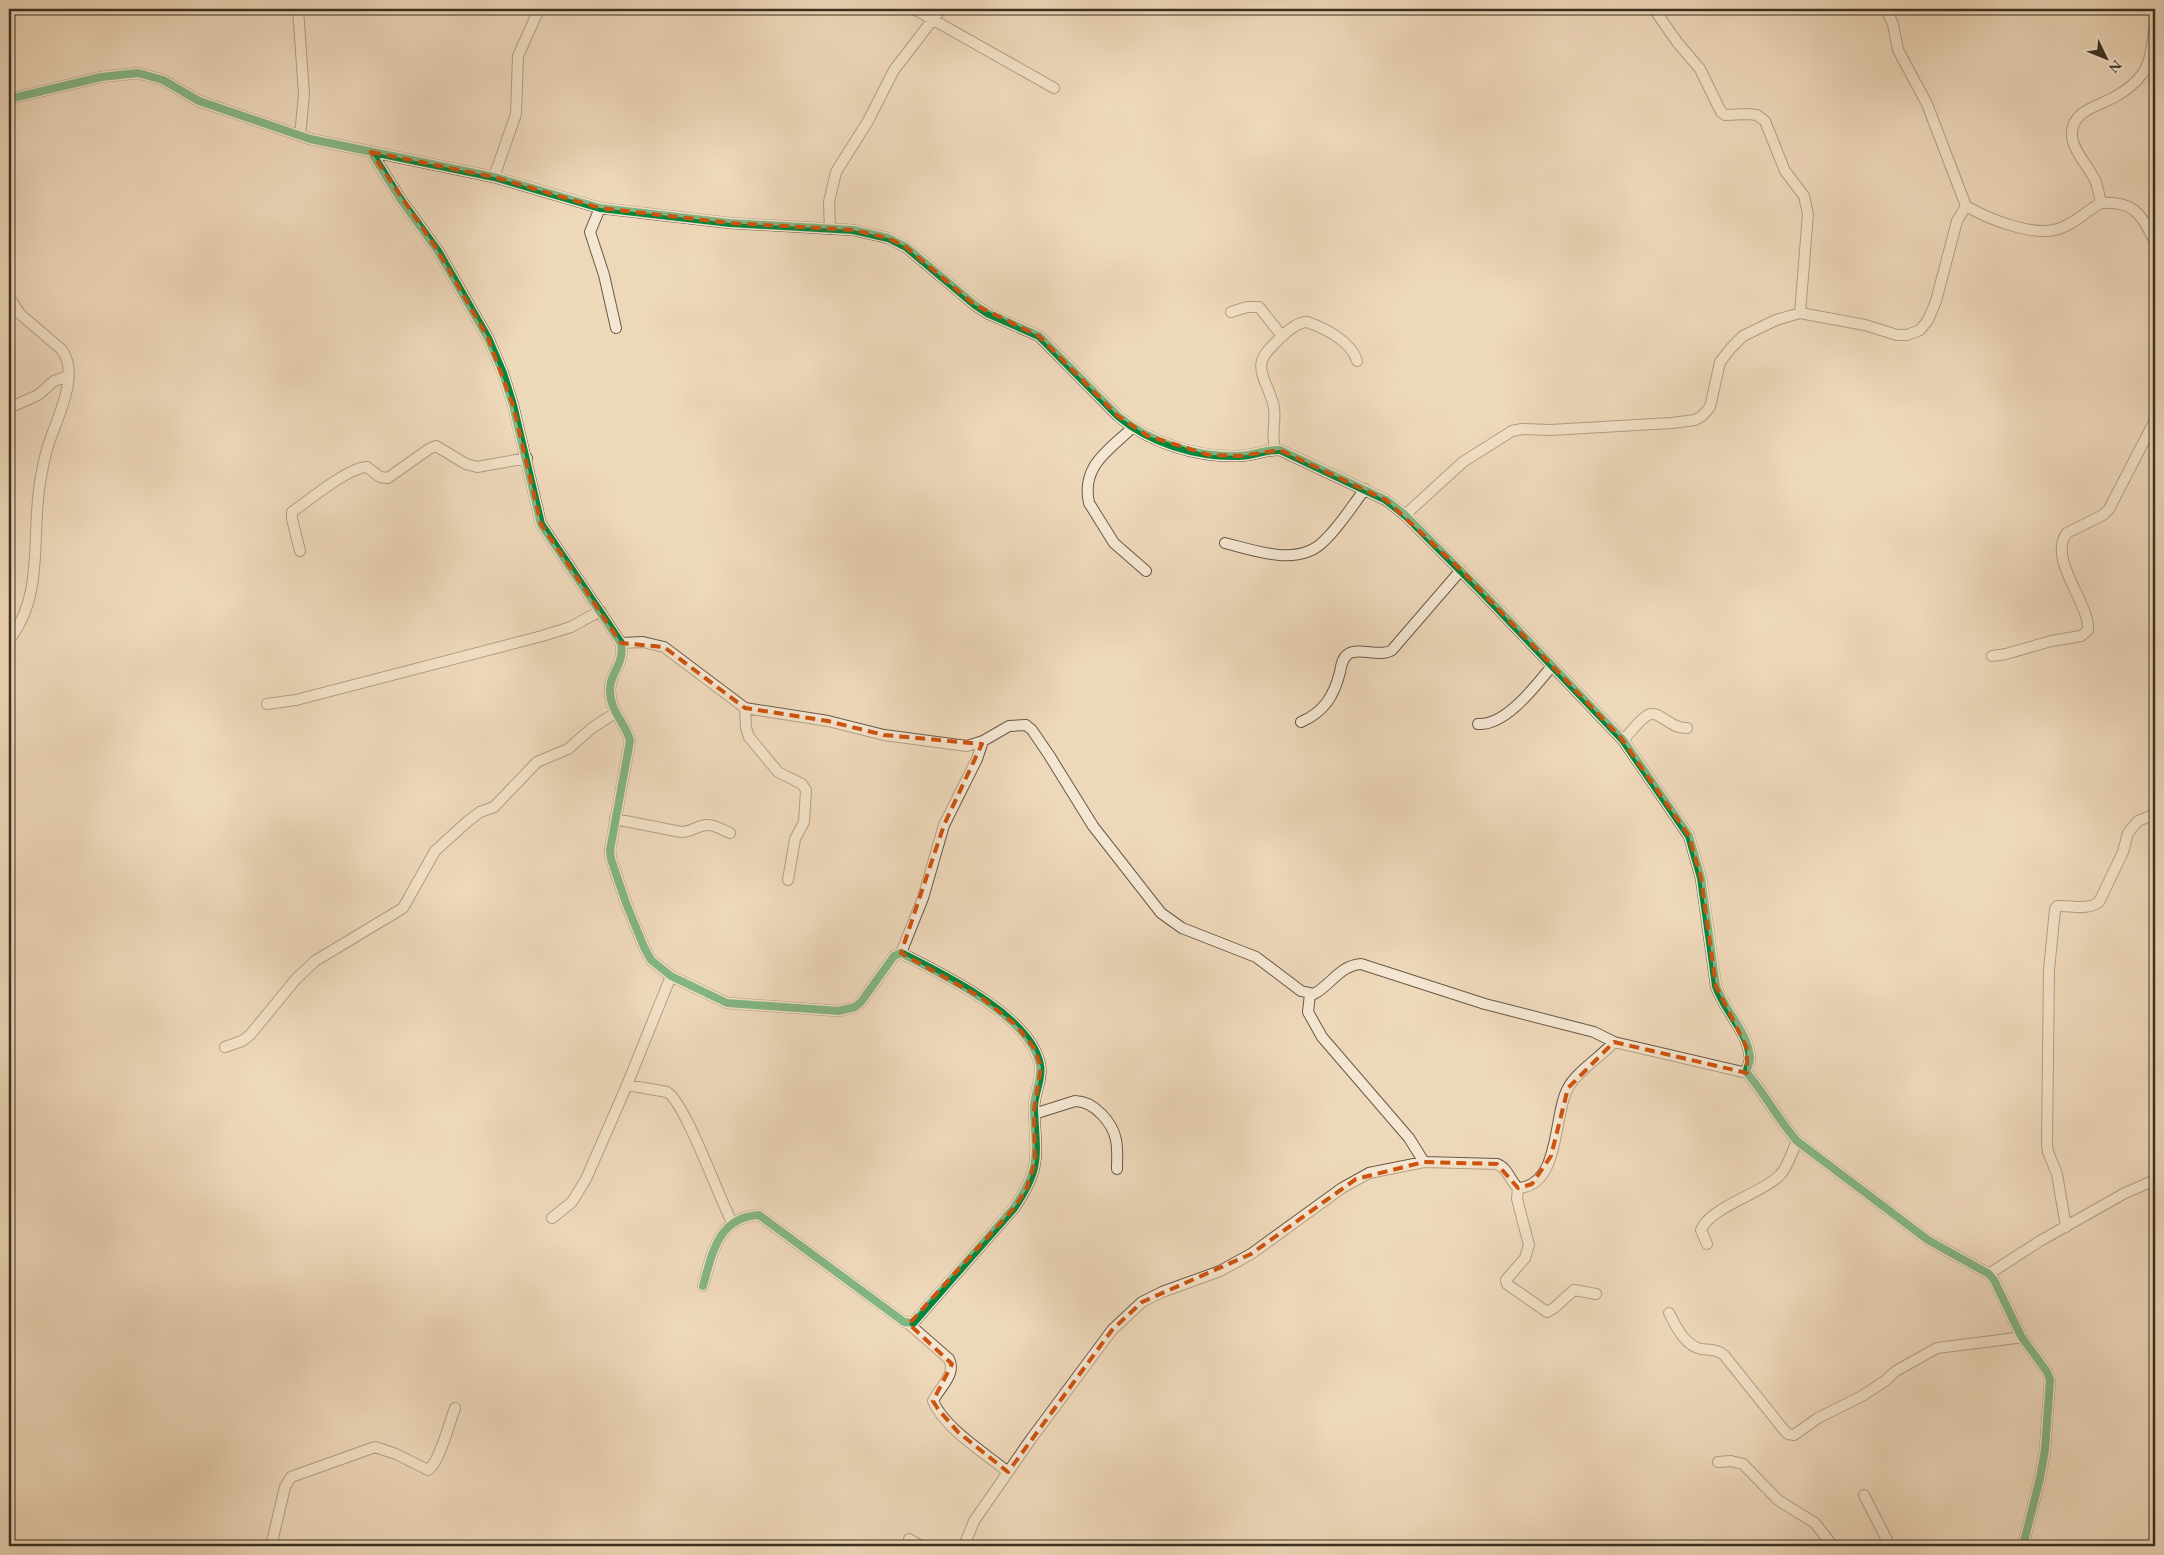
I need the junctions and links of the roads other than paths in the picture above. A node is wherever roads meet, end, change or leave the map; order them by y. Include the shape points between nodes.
1 (298, 9) edge
2 (539, 9) edge
3 (914, 9) edge
4 (941, 9) edge
5 (1654, 9) edge
6 (1886, 9) edge
7 (934, 19) junction
8 (2155, 26) edge
9 (1054, 88) dead end
10 (9, 99) edge
11 (300, 136) junction
12 (371, 152) junction
13 (494, 177) junction
14 (2101, 202) junction
15 (1966, 206) junction
16 (600, 208) junction
17 (830, 229) junction
18 (2155, 242) edge
19 (9, 297) edge
20 (1231, 312) dead end
21 (1800, 313) junction
22 (616, 328) dead end
23 (1282, 336) junction
24 (1357, 361) dead end
25 (68, 376) junction
26 (9, 408) edge
27 (2155, 420) edge
28 (1132, 428) junction
29 (1275, 450) junction
30 (527, 458) junction
31 (1365, 489) junction
32 (1405, 515) junction
33 (1225, 542) dead end
34 (300, 551) dead end
35 (1461, 570) junction
36 (1146, 571) dead end
37 (600, 611) junction
38 (9, 640) edge
39 (621, 643) junction
40 (1992, 656) dead end
41 (1552, 666) junction
42 (267, 704) dead end
43 (745, 708) junction
44 (615, 713) junction
45 (1301, 722) dead end
46 (1478, 724) dead end
47 (1687, 728) dead end
48 (1623, 740) junction
49 (983, 741) junction
50 (2155, 814) edge
51 (615, 819) junction
52 (730, 833) dead end
53 (788, 880) dead end
54 (902, 952) junction
55 (671, 976) junction
56 (1310, 994) junction
57 (1614, 1042) junction
58 (225, 1047) dead end
59 (1747, 1073) junction
60 (627, 1085) junction
61 (1034, 1114) junction
62 (1797, 1141) junction
63 (1424, 1162) junction
64 (1117, 1169) dead end
65 (2155, 1180) edge
66 (1518, 1188) junction
67 (552, 1218) dead end
68 (732, 1222) junction
69 (2066, 1227) junction
70 (1707, 1244) dead end
71 (1989, 1274) junction
72 (703, 1286) dead end
73 (1596, 1294) dead end
74 (1669, 1313) dead end
75 (909, 1324) junction
76 (2021, 1336) junction
77 (455, 1408) dead end
78 (1718, 1462) dead end
79 (1008, 1472) junction
80 (1864, 1495) dead end
81 (909, 1539) dead end
82 (272, 1546) edge
83 (921, 1546) edge
84 (964, 1546) edge
85 (1833, 1546) edge
86 (1890, 1546) edge
87 (2023, 1546) edge

1 - 11 street via 304,94
2 - 13 street via 518,56 516,114
3 - 7 street
4 - 7 street
5 - 21 street via 1676,42 1700,69 1721,112 1725,115 1757,115 1765,121 1785,171 1804,196 1808,214
6 - 15 street via 1893,24 1898,50 1927,104
7 - 9 street
7 - 17 street via 894,70 868,121 836,172 829,202
8 - 14 street via 2149,61 2142,75 2115,97 2083,112 2075,122 2072,137 2095,182
10 - 11 street via 101,77 138,73 163,80 199,102
11 - 12 street
12 - 13 street
12 - 30 street via 438,251 488,338 503,373
13 - 16 street
14 - 15 street via 2081,217 2046,232 2008,224
14 - 18 street via 2121,204 2136,210
15 - 21 street via 1957,220 1936,301 1920,330 1897,335 1865,325
16 - 17 street via 730,223
16 - 22 street via 590,232
17 - 28 street via 875,234 906,248 975,305 1045,341
19 - 25 street via 20,314 66,354
20 - 23 street via 1259,307
21 - 32 street via 1760,327 1743,336 1731,348 1720,362 1710,407 1695,420 1512,431 1463,462
23 - 24 street via 1302,322 1313,324 1350,348
23 - 29 street via 1261,361 1261,375 1274,408 1272,431
25 - 26 street
25 - 38 street via 64,401 48,445 39,486 35,558 27,611
27 - 40 street via 2109,509 2104,515 2067,533 2064,538 2063,554 2088,630 2080,636
28 - 29 street via 1209,454 1240,456
28 - 36 street via 1092,468 1087,484 1088,496 1089,503 1114,543
29 - 31 street
30 - 34 street via 477,467 436,446 388,478 380,477 366,467 358,469 292,512
30 - 37 street via 541,524
31 - 32 street
31 - 33 street via 1325,540 1304,553 1296,556 1262,552
32 - 35 street
35 - 41 street
35 - 45 street via 1392,650 1347,655 1325,707
37 - 39 street
37 - 42 street via 571,627 542,636 306,698
39 - 43 street via 642,642 664,647
39 - 44 street via 622,657 610,682 611,704
41 - 46 street via 1519,703 1493,722
41 - 48 street
43 - 49 street via 944,744 967,746
43 - 53 street via 749,737 778,772 802,784 806,790 804,822 795,839
44 - 51 street via 629,734 630,742
44 - 58 street via 568,749 537,762 494,807 480,812 441,845 404,908 315,961 250,1035
47 - 48 street via 1676,727 1652,713
48 - 59 street via 1689,836 1700,878 1716,986 1720,999 1741,1030 1750,1058
49 - 54 street via 944,825 923,898
49 - 56 street via 1009,726 1026,725 1049,755 1092,826 1161,913 1182,928 1256,957 1292,985
50 - 69 street via 2138,821 2128,833 2123,852 2099,902 2092,906 2057,906 2055,909 2049,970 2047,1144 2057,1174
51 - 52 street via 681,832 709,825
51 - 55 street via 611,860 626,903 651,960
54 - 55 street via 894,956 855,1007 839,1011 727,1003
54 - 61 street via 982,998 1027,1038 1041,1068
55 - 60 street
56 - 57 street via 1320,991 1342,970 1361,964 1485,1004 1594,1032
56 - 63 street via 1308,1012 1322,1036 1409,1138
57 - 59 street
57 - 66 street via 1568,1088 1559,1130 1544,1170 1532,1184
59 - 62 street
60 - 67 street via 578,1193
60 - 68 street via 673,1095
61 - 64 street via 1075,1101 1091,1106 1106,1120 1116,1138
61 - 75 street via 1036,1162 1026,1190 924,1312
62 - 70 street via 1780,1176 1724,1208 1703,1225 1701,1230
62 - 71 street via 1928,1240
63 - 66 street via 1497,1164
63 - 79 street via 1356,1178 1251,1254 1142,1302 1112,1330
65 - 69 street via 2125,1193
66 - 73 street via 1517,1200 1529,1245 1525,1258 1506,1280 1507,1284 1547,1312 1574,1290
68 - 72 street via 714,1246
68 - 75 street via 752,1216 764,1217
69 - 71 street
71 - 76 street
74 - 76 street via 1688,1341 1697,1348 1724,1354 1784,1430 1794,1435 1937,1348
75 - 79 street via 952,1364 952,1370 934,1401 938,1409 958,1432
76 - 87 street via 2047,1372 2051,1388 2045,1450
77 - 82 street via 437,1458 428,1470 375,1447 291,1477 285,1487
78 - 85 street via 1743,1464 1778,1500 1815,1523
79 - 84 street via 974,1521
80 - 86 street
81 - 83 street

